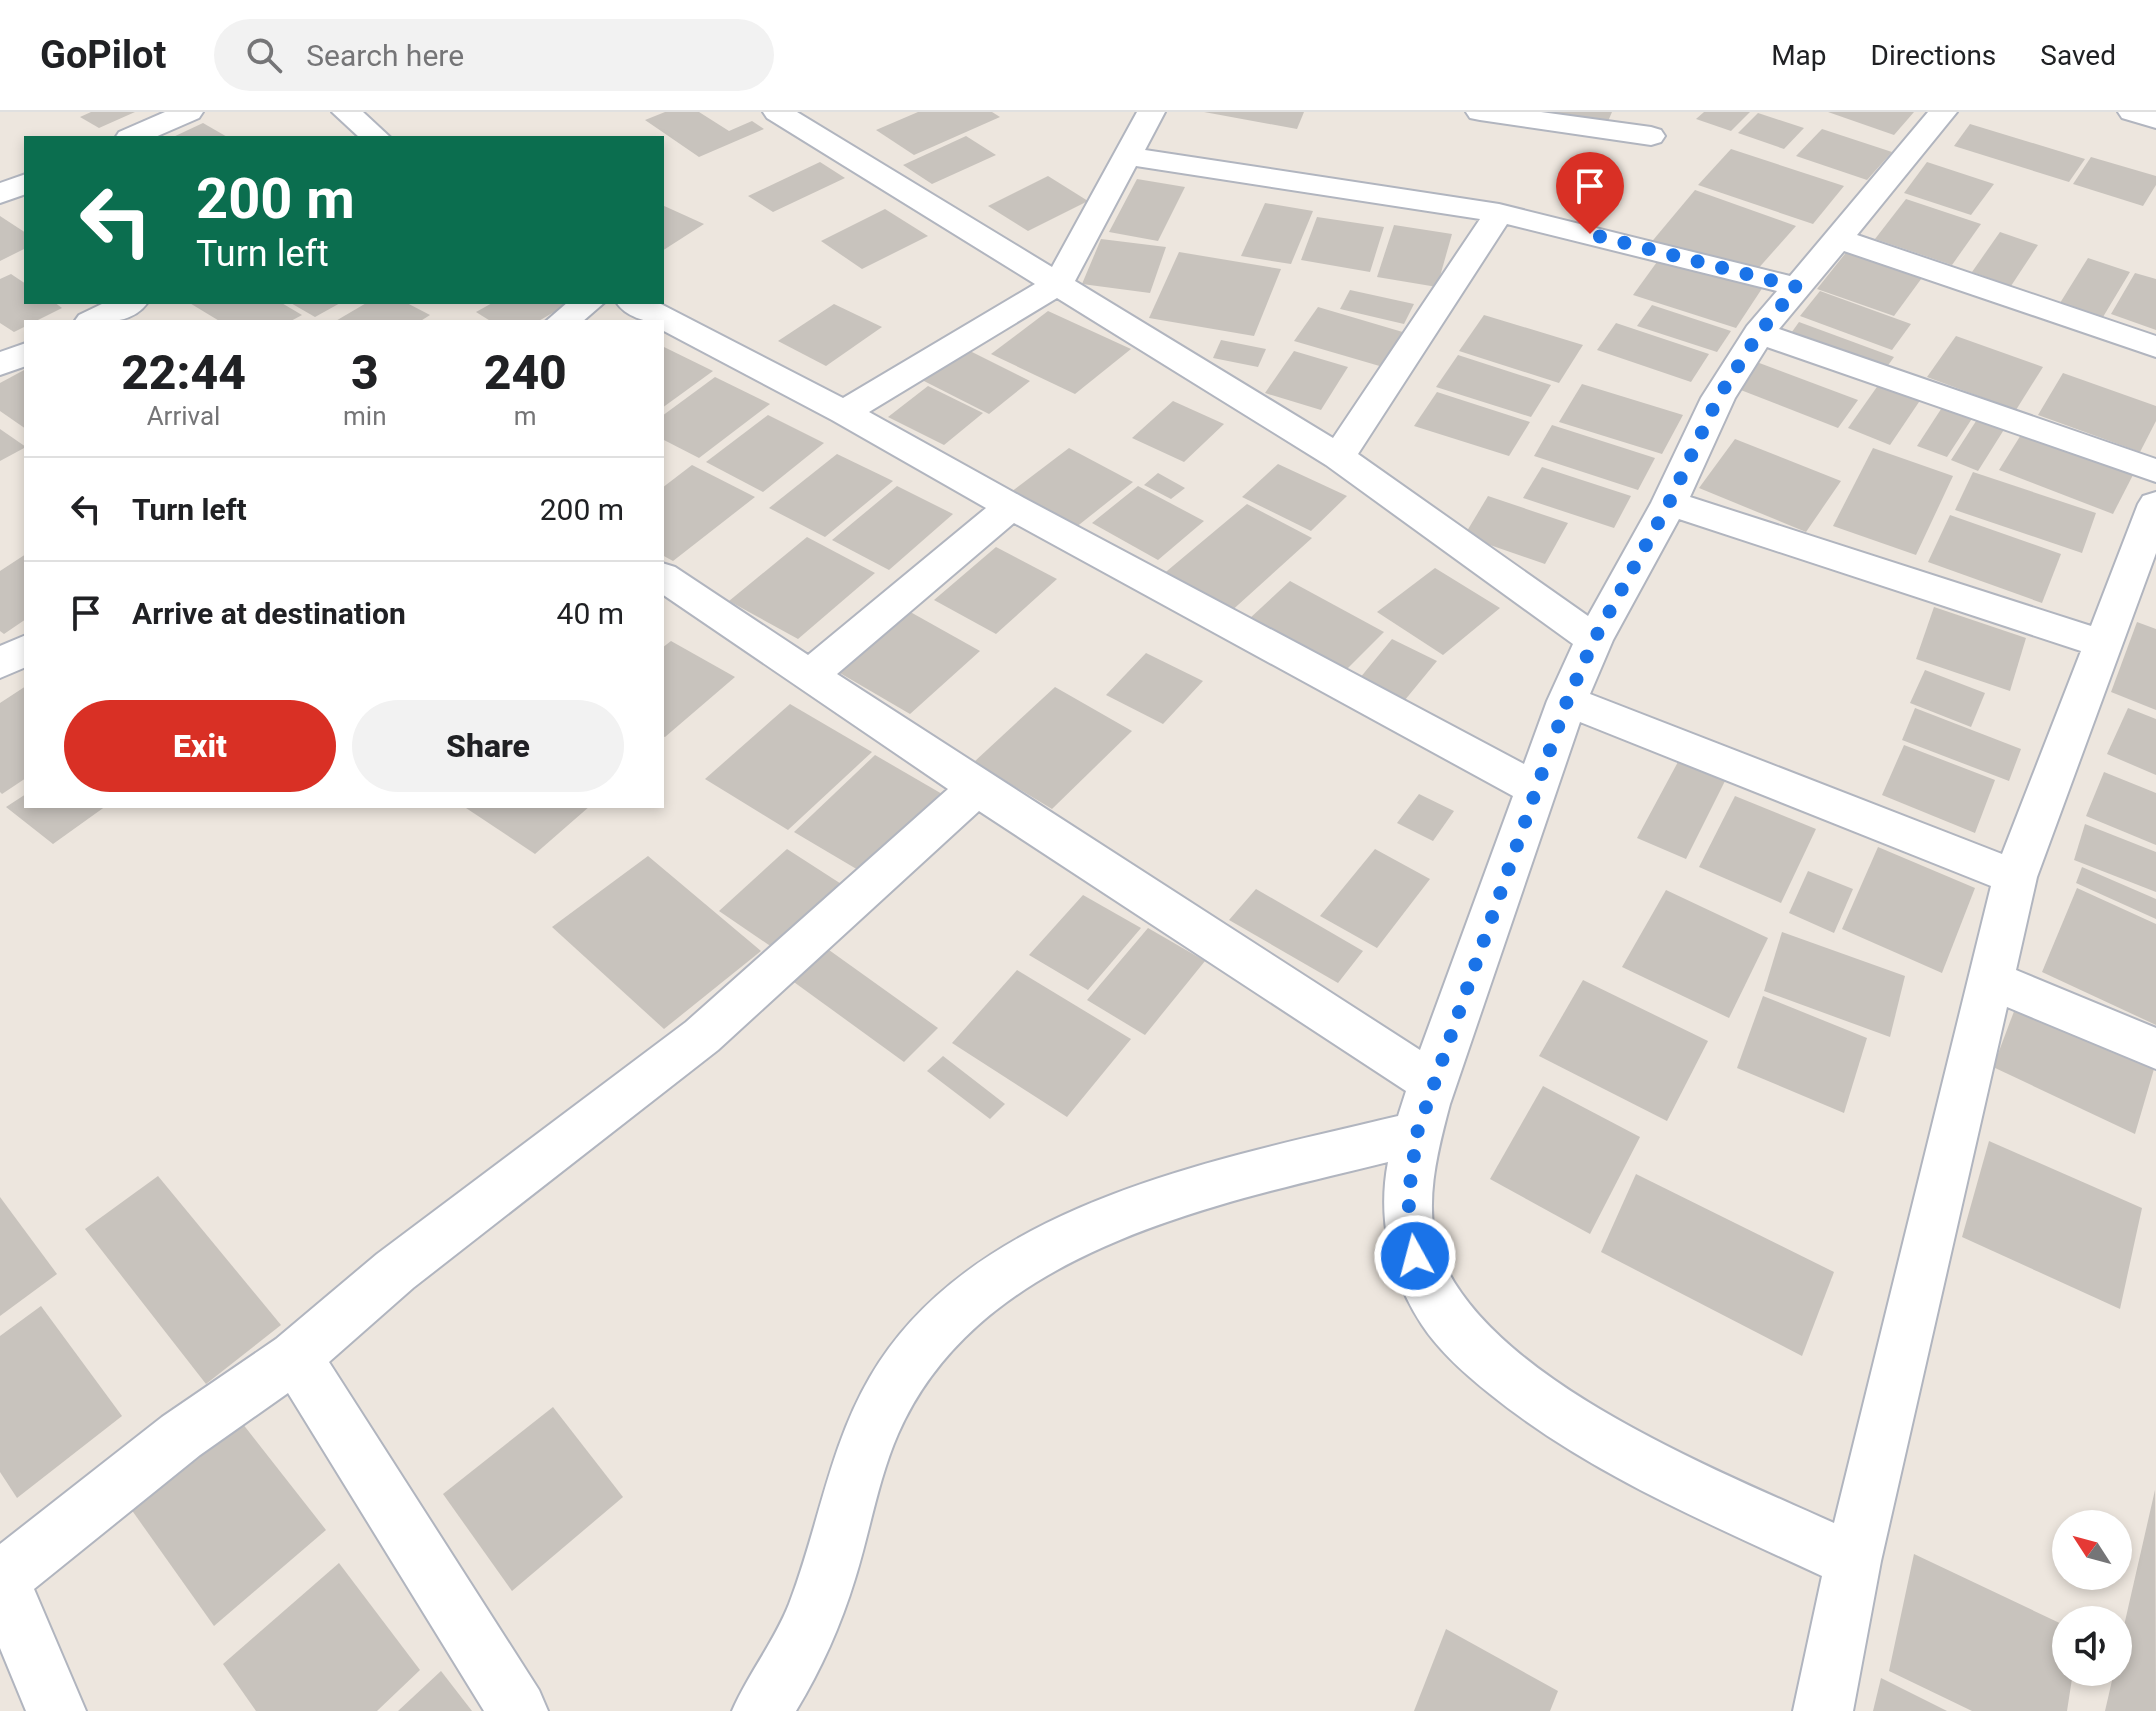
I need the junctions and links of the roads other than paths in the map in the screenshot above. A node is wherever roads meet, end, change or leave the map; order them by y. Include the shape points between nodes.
1 (189, 112) edge
2 (346, 112) edge
3 (777, 112) edge
4 (1151, 112) edge
5 (1480, 112) edge
6 (1943, 112) edge
7 (2132, 112) edge
8 (2156, 119) edge
9 (134, 136) edge
10 (375, 136) edge
11 (1651, 136) dead end
12 (1126, 156) junction
13 (24, 184) edge
14 (0, 194) edge
15 (1499, 213) junction
16 (1839, 239) junction
17 (1058, 284) junction
18 (1797, 287) junction
19 (128, 304) edge
20 (586, 304) edge
21 (636, 304) edge
22 (94, 320) edge
23 (564, 320) edge
24 (1759, 333) junction
25 (2156, 347) edge
26 (24, 354) edge
27 (0, 365) edge
28 (844, 412) junction
29 (1338, 457) junction
30 (2156, 471) edge
31 (1669, 503) junction
32 (2156, 504) edge
33 (1011, 506) junction
34 (664, 577) edge
35 (1594, 640) junction
36 (2102, 644) junction
37 (24, 650) edge
38 (0, 664) edge
39 (809, 676) junction
40 (1567, 701) junction
41 (977, 788) junction
42 (1534, 788) junction
43 (2015, 877) junction
44 (1990, 979) junction
45 (2156, 1049) edge
46 (1432, 1083) junction
47 (1417, 1133) junction
48 (295, 1357) junction
49 (1853, 1561) junction
50 (0, 1580) edge
51 (56, 1711) edge
52 (518, 1711) edge
53 (762, 1711) edge
54 (1823, 1711) edge

1 - 9 street
2 - 10 street
3 - 17 street
4 - 12 street
5 - 11 street
6 - 16 street
7 - 8 street
12 - 15 street
12 - 17 street
13 - 14 street
15 - 18 street
15 - 29 street
16 - 18 street
16 - 25 street
17 - 28 street
17 - 29 street
18 - 24 street
19 - 22 street
20 - 23 street
21 - 28 street
24 - 30 street
24 - 31 street via 1718,398
26 - 27 street
28 - 33 street
29 - 35 street
31 - 35 street
31 - 36 street
32 - 36 street
33 - 39 street
33 - 42 street
34 - 39 street
35 - 40 street
36 - 43 street
37 - 38 street
39 - 41 street
40 - 42 street
40 - 43 street
41 - 46 street
41 - 48 street via 702,1036 395,1271
42 - 46 street
43 - 44 street
44 - 45 street
44 - 49 street
46 - 47 street
47 - 49 street via 1408,1199 1415,1256 1436,1302 1480,1353 1521,1388 1604,1442
47 - 53 street via 1194,1190 1084,1229 998,1279 928,1337 884,1408 853,1480 803,1642
48 - 50 street via 181,1436
48 - 52 street
49 - 54 street
50 - 51 street

